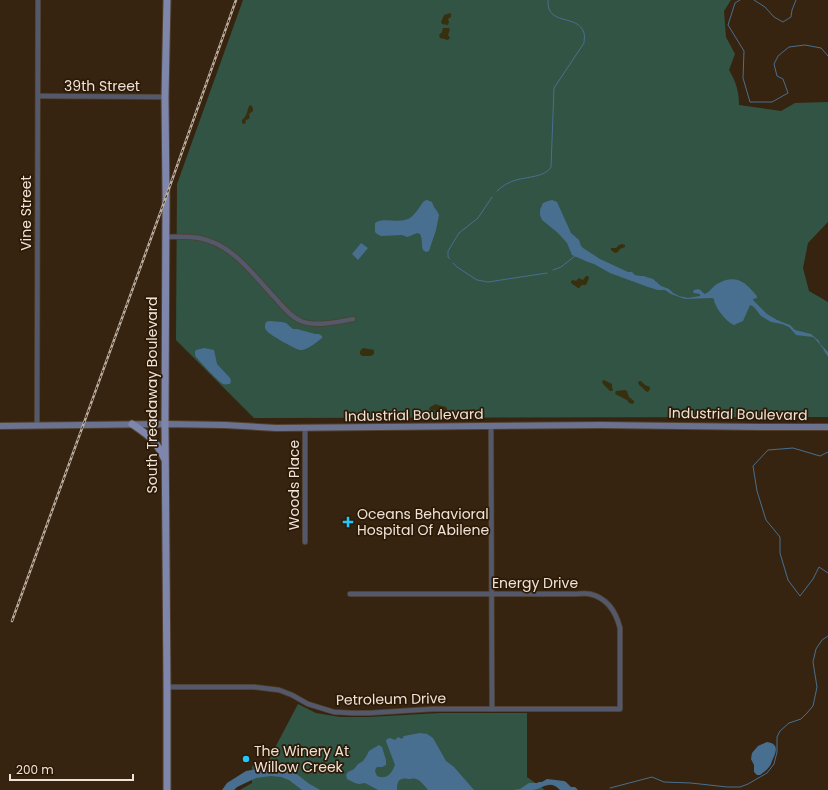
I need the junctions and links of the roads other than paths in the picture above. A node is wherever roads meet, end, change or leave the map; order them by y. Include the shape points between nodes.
1 (38, 0) edge
2 (167, 0) edge
3 (38, 96) junction
4 (165, 97) junction
5 (165, 237) junction
6 (352, 319) dead end
7 (132, 424) junction
8 (164, 424) junction
9 (0, 426) edge
10 (37, 426) junction
11 (491, 426) junction
12 (828, 427) edge
13 (305, 428) junction
14 (165, 461) junction
15 (305, 542) dead end
16 (350, 594) dead end
17 (492, 594) junction
18 (167, 686) junction
19 (492, 709) junction
20 (620, 709) joint
21 (167, 790) edge

1 - 3 street, Vine Street
2 - 4 main road, South Treadaway Boulevard
3 - 4 street, 39th Street
3 - 10 street, Vine Street
4 - 5 main road, South Treadaway Boulevard
5 - 6 street via 198,237 222,247 236,257 300,321 315,324
5 - 8 main road, South Treadaway Boulevard
7 - 8 main road, Industrial Boulevard
7 - 10 main road, Industrial Boulevard
7 - 14 main road via 155,442
8 - 13 main road, Industrial Boulevard
8 - 14 main road, South Treadaway Boulevard
9 - 10 main road, Industrial Boulevard
11 - 12 main road, Industrial Boulevard
11 - 13 main road, Industrial Boulevard
11 - 17 street
13 - 15 street, Woods Place
14 - 18 main road, South Treadaway Boulevard
16 - 17 street, Energy Drive
17 - 19 street
17 - 20 street, Energy Drive via 589,594 603,600 611,608 620,628
18 - 19 street, Petroleum Drive via 254,686 278,690 308,704 334,712
18 - 21 main road, South Treadaway Boulevard
19 - 20 street, Petroleum Drive

